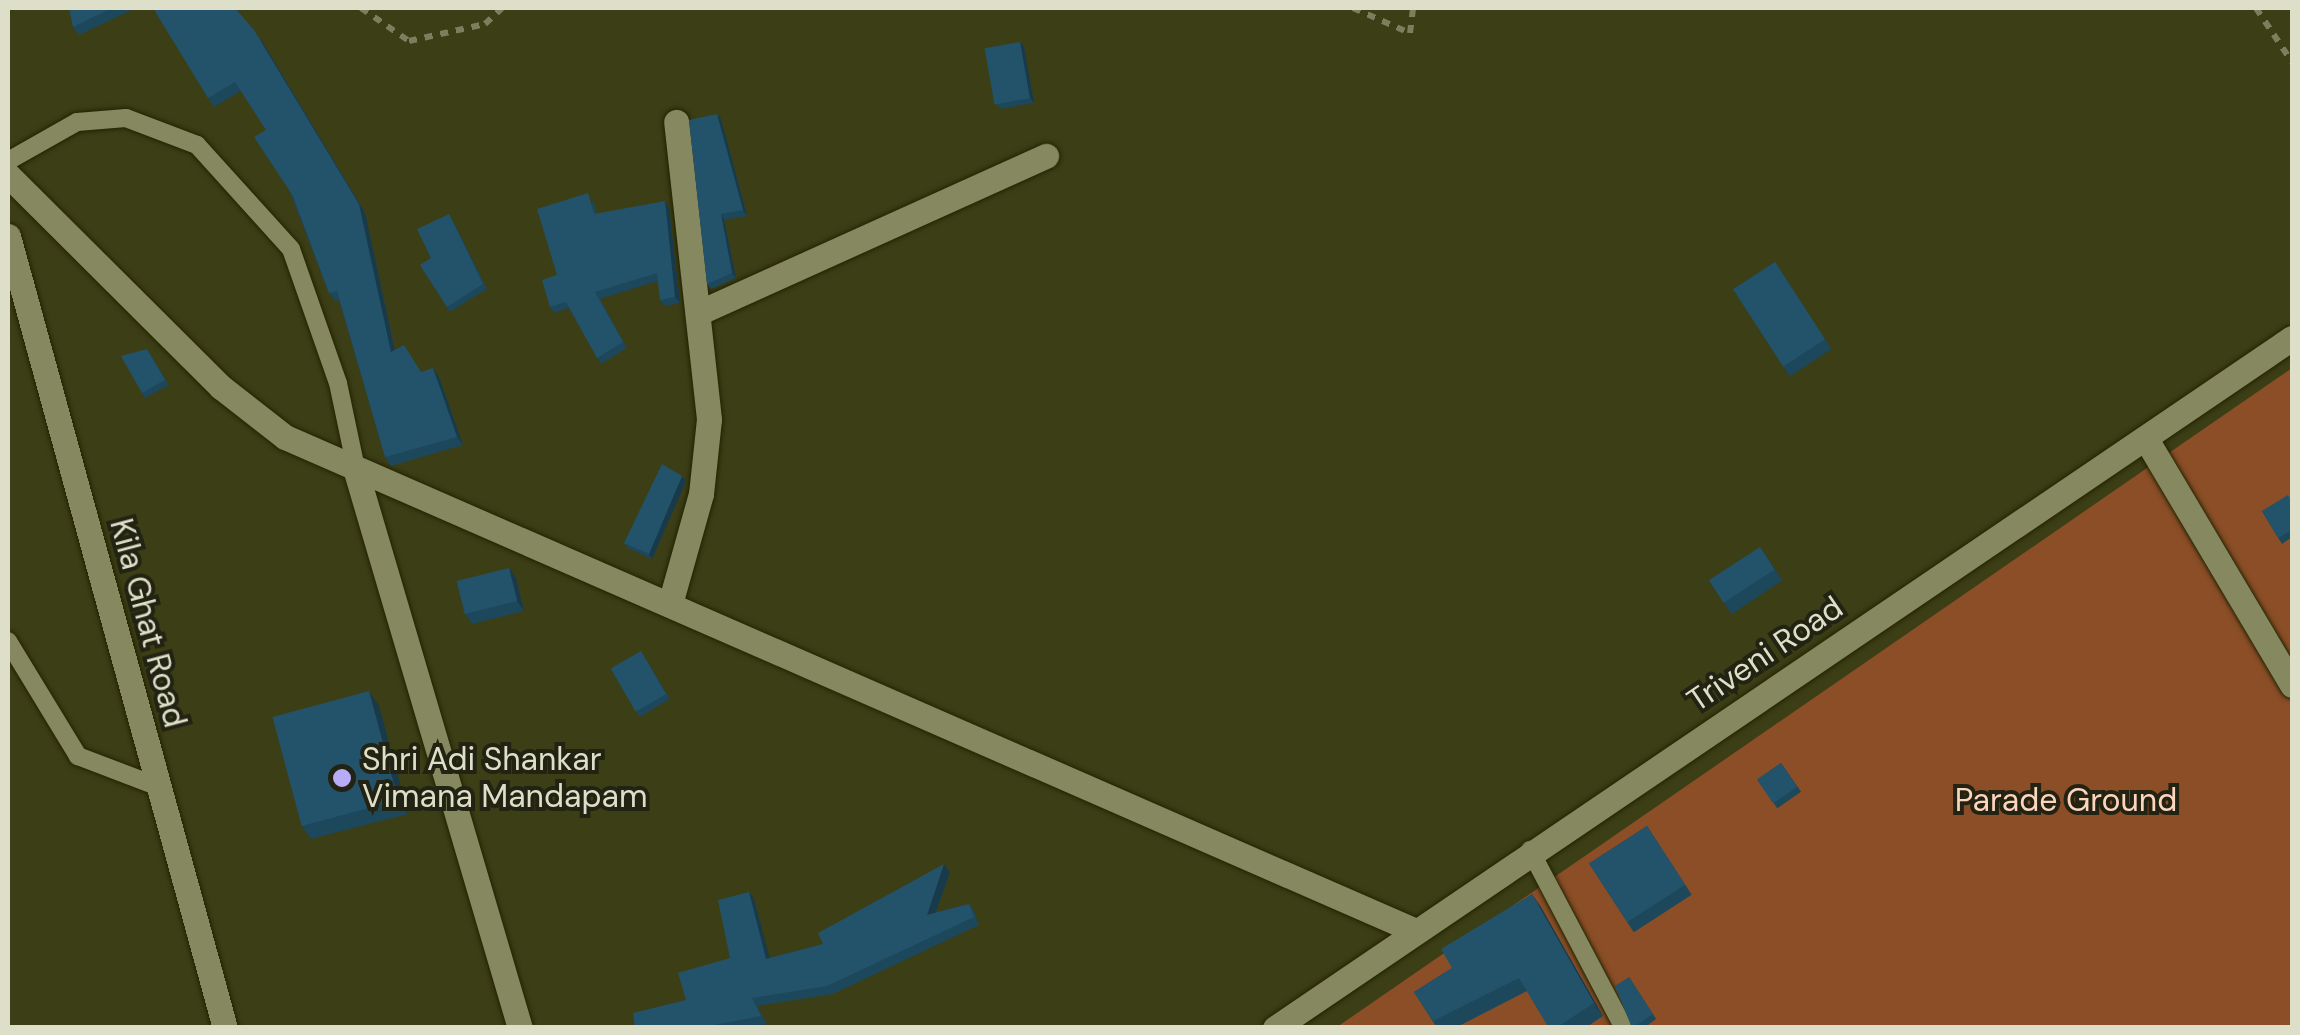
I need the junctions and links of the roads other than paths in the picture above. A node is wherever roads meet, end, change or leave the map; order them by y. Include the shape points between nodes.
1 (676, 122) dead end
2 (1046, 156) dead end
3 (8, 161) edge
4 (8, 175) edge
5 (8, 236) edge
6 (698, 313) junction
7 (2292, 338) edge
8 (2146, 439) junction
9 (357, 474) junction
10 (670, 604) junction
11 (8, 642) edge
12 (2292, 685) edge
13 (159, 787) junction
14 (1530, 850) junction
15 (1410, 929) junction
16 (225, 1028) edge
17 (520, 1028) edge
18 (1276, 1028) edge
19 (1624, 1028) edge

1 - 6 street
2 - 6 street
3 - 9 lane via 77,122 126,118 197,146 291,250 338,384
4 - 9 street via 220,388 285,438
5 - 13 street, Kila Ghat Road
6 - 10 street via 709,419 701,494
7 - 8 street, Triveni Road
8 - 12 street
8 - 14 street, Triveni Road
9 - 10 street
9 - 17 street
10 - 15 street
11 - 13 lane via 78,756
13 - 16 street, Kila Ghat Road
14 - 15 street, Triveni Road
14 - 19 lane
15 - 18 street, Triveni Road

